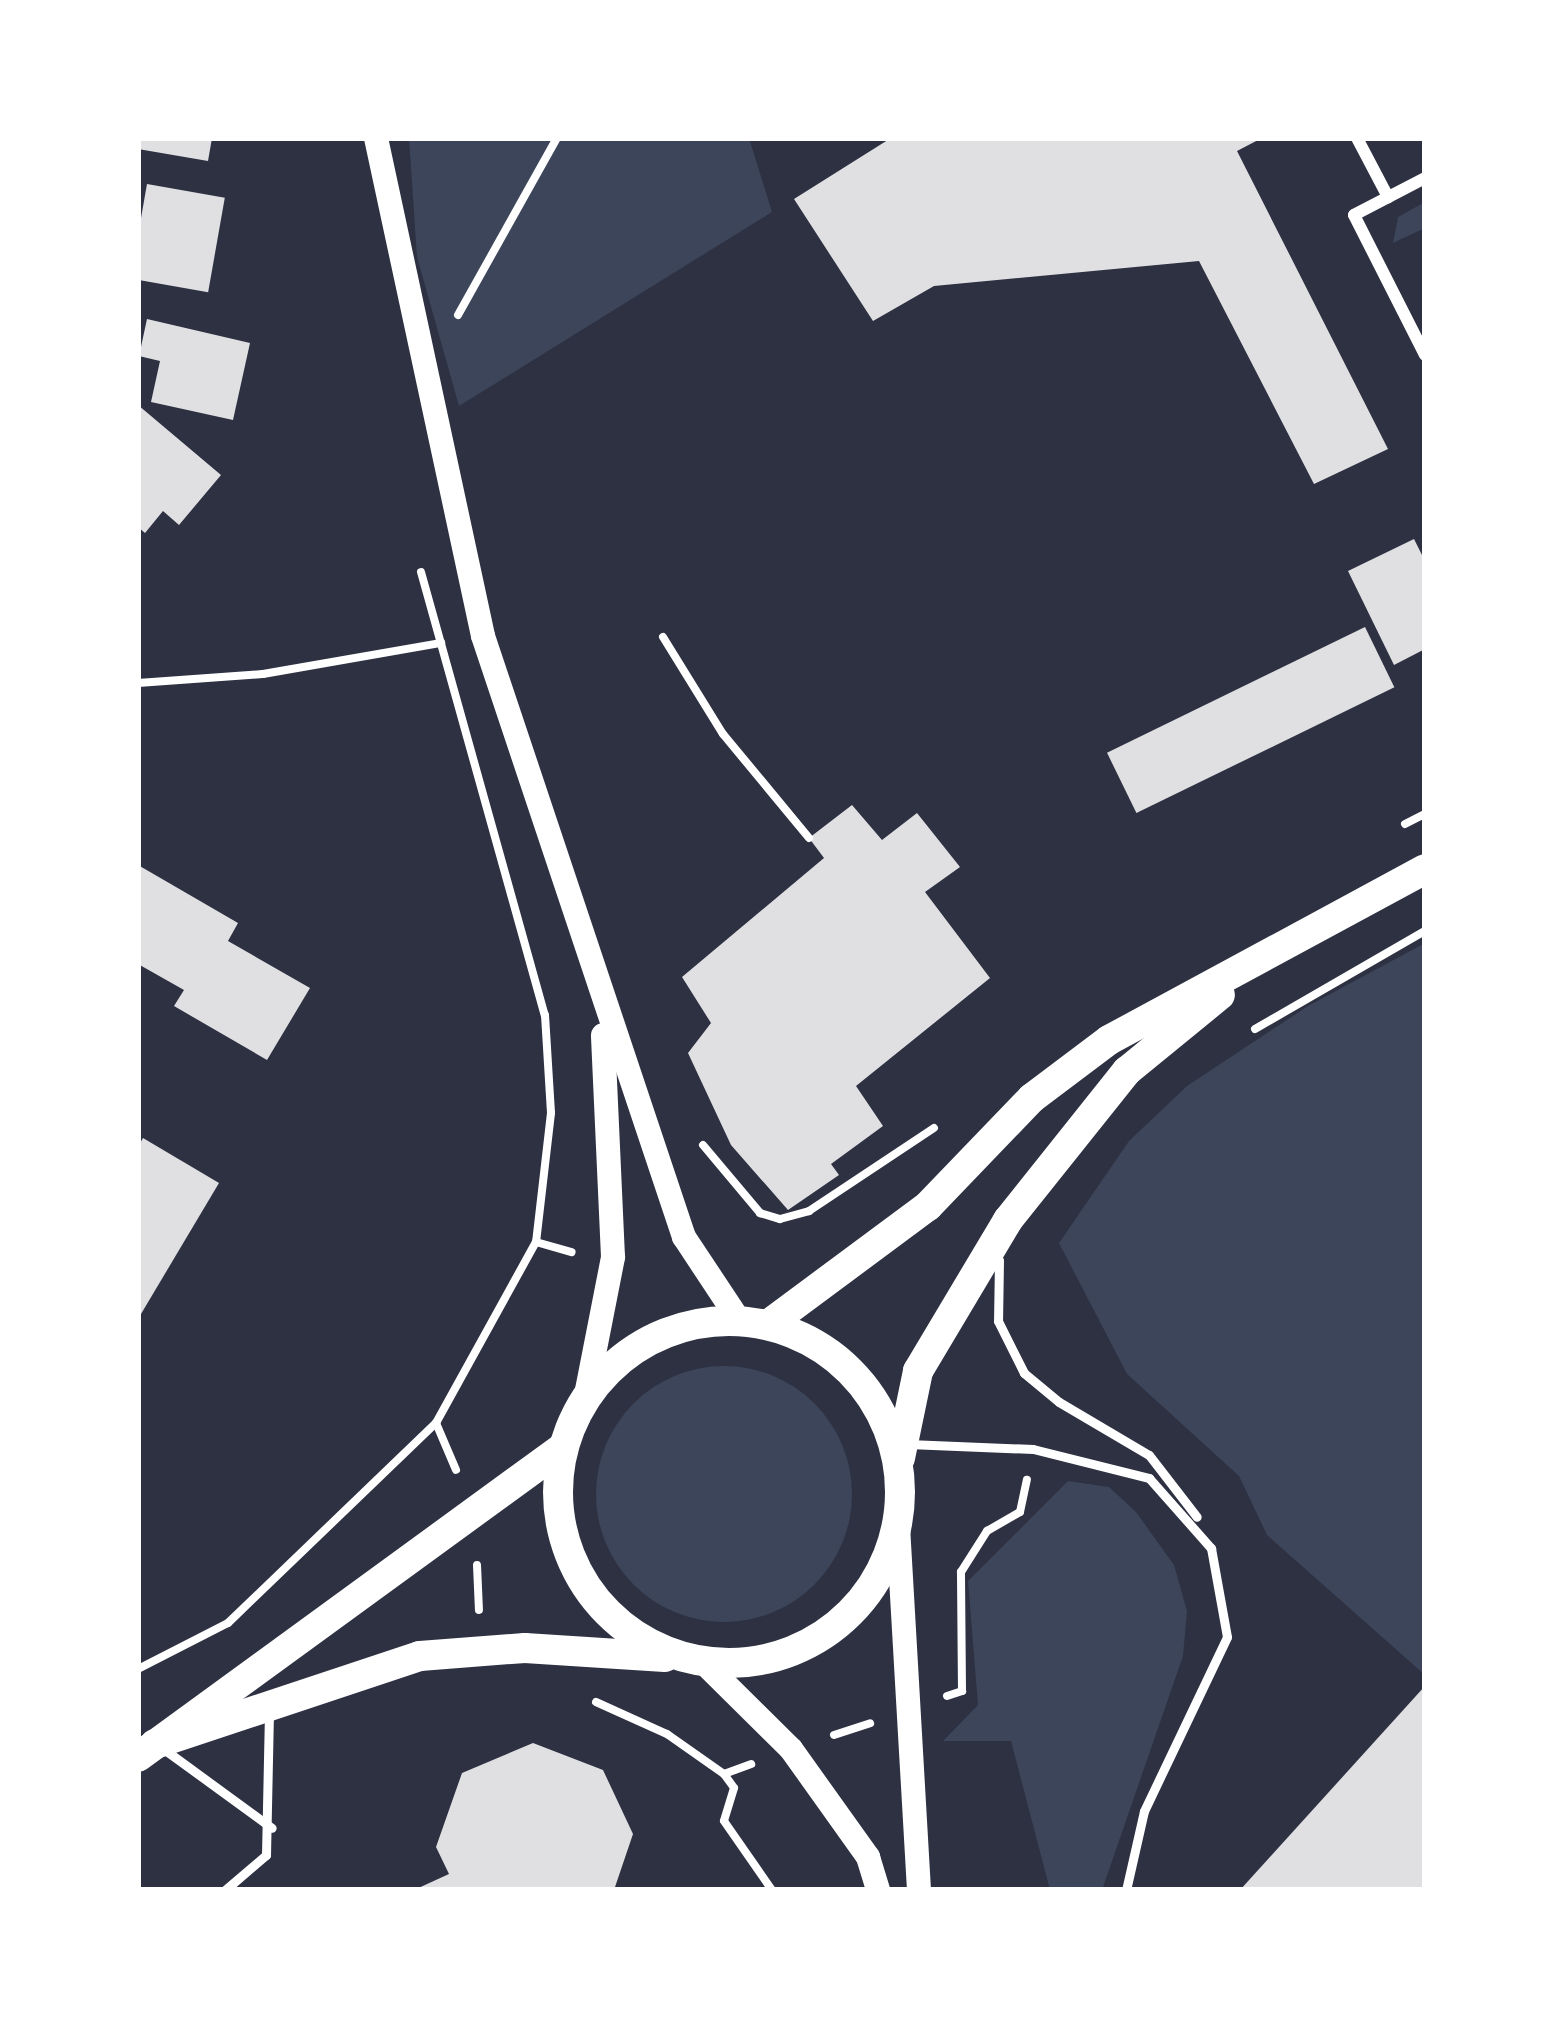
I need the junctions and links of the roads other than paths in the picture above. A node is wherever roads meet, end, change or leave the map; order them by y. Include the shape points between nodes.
1 (376, 138) edge
2 (1357, 138) edge
3 (1425, 178) edge
4 (1388, 197) junction
5 (1425, 356) edge
6 (1425, 868) edge
7 (1280, 945) junction
8 (602, 1007) junction
9 (1008, 1220) junction
10 (754, 1322) junction
11 (586, 1395) junction
12 (562, 1448) junction
13 (901, 1453) junction
14 (898, 1526) junction
15 (1211, 1549) junction
16 (690, 1660) junction
17 (269, 1708) junction
18 (147, 1750) edge
19 (272, 1828) junction
20 (224, 1890) edge
21 (878, 1890) edge
22 (919, 1890) edge
23 (1126, 1890) edge

1 - 8 main road via 484,636
2 - 4 street
3 - 4 street
4 - 5 street via 1354,215
6 - 7 main road
7 - 9 main road via 1127,1071
7 - 10 main road via 1109,1040 1032,1098 928,1206
8 - 10 main road via 684,1238
8 - 11 main road via 613,1257
9 - 13 main road via 918,1371
9 - 15 lane via 998,1321 1024,1372 1058,1402 1149,1455 1188,1500
10 - 11 main road via 678,1328 626,1354
10 - 13 main road via 844,1364 883,1413
11 - 12 main road
12 - 16 main road via 557,1505 570,1560 602,1609
12 - 18 main road
13 - 14 main road
13 - 15 lane via 1033,1449 1149,1478
14 - 16 main road via 882,1572 821,1638 764,1661
14 - 22 main road
15 - 23 lane via 1227,1637 1144,1811
16 - 17 main road via 420,1656
16 - 21 main road via 791,1749 868,1857
17 - 18 main road
17 - 19 lane
18 - 19 lane
19 - 20 lane via 266,1855

